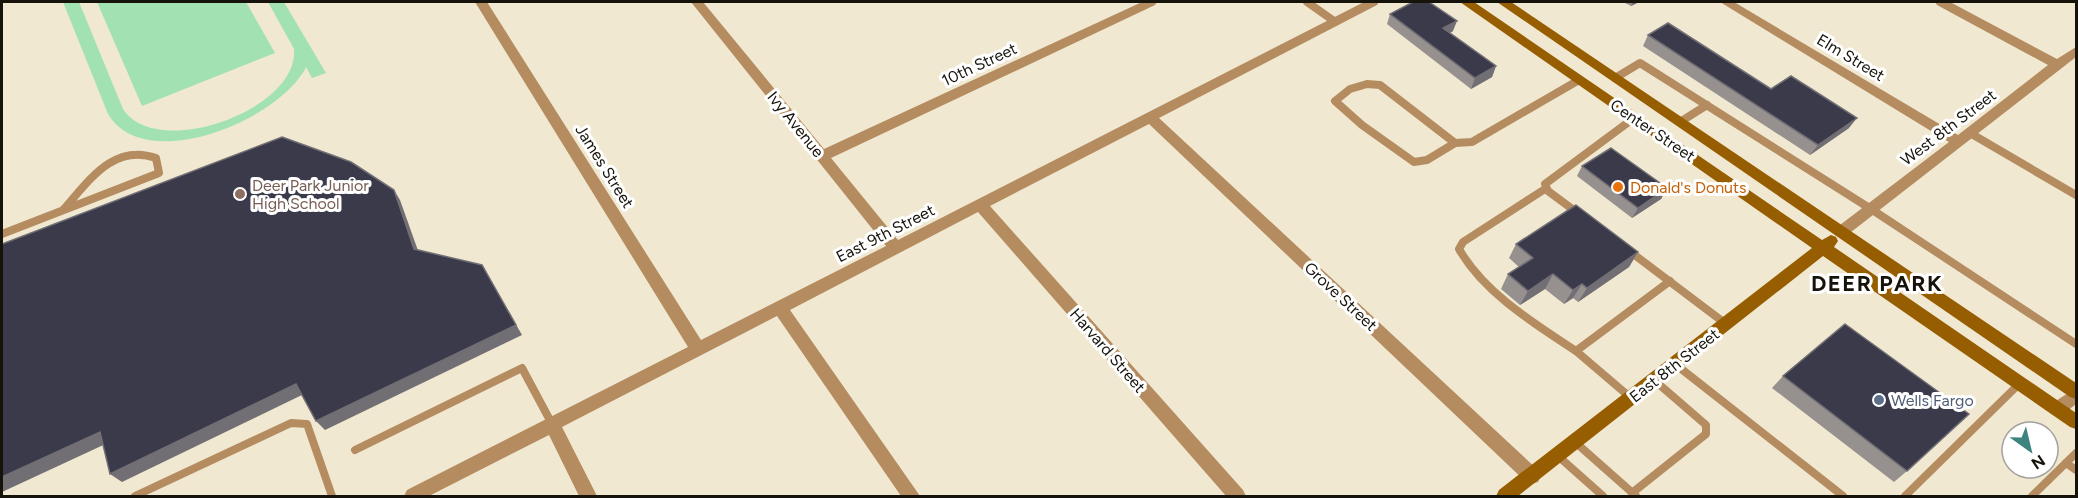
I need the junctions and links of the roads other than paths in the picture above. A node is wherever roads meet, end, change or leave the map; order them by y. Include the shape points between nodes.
1 (481, 2) edge
2 (697, 2) edge
3 (1151, 2) edge
4 (1307, 2) edge
5 (1373, 2) edge
6 (1466, 2) edge
7 (1503, 2) edge
8 (1726, 2) edge
9 (1941, 2) edge
10 (1334, 21) junction
11 (2076, 51) edge
12 (2058, 65) junction
13 (1615, 78) junction
14 (1579, 80) junction
15 (1707, 105) junction
16 (1149, 116) junction
17 (1634, 118) junction
18 (1680, 123) junction
19 (1964, 137) junction
20 (1455, 143) junction
21 (822, 156) junction
22 (1545, 189) junction
23 (2076, 195) edge
24 (980, 204) junction
25 (1871, 209) junction
26 (63, 210) junction
27 (1586, 219) edge
28 (1841, 232) junction
29 (2, 234) edge
30 (1623, 246) edge
31 (895, 247) junction
32 (1824, 247) junction
33 (1670, 281) junction
34 (779, 307) junction
35 (1726, 324) junction
36 (2076, 344) edge
37 (698, 349) junction
38 (1576, 351) junction
39 (1675, 364) junction
40 (1654, 380) junction
41 (2020, 383) junction
42 (2076, 394) edge
43 (1631, 398) junction
44 (2056, 409) junction
45 (2076, 422) edge
46 (552, 424) junction
47 (1575, 442) junction
48 (356, 450) dead end
49 (2076, 453) edge
50 (1557, 456) junction
51 (2066, 463) junction
52 (2076, 470) edge
53 (1532, 476) junction
54 (1634, 495) edge
55 (135, 496) edge
56 (332, 496) edge
57 (413, 496) edge
58 (588, 496) edge
59 (911, 496) edge
60 (1237, 496) edge
61 (1505, 496) edge
62 (1603, 496) edge
63 (1843, 496) edge
64 (1905, 496) edge
65 (2032, 496) edge

1 - 37 street, James Street
2 - 21 street, Ivy Avenue
3 - 21 street, 10th Street
4 - 10 lane
5 - 10 street, East 9th Street
6 - 14 main road, Center Street
7 - 13 main road, Center Street
8 - 19 street, Elm Street
9 - 12 street
10 - 16 street, East 9th Street
11 - 12 street, West 8th Street
12 - 19 street, West 8th Street
13 - 15 lane via 1640,63
13 - 18 main road, Center Street
14 - 17 main road, Center Street
14 - 20 lane via 1490,133 1472,142
15 - 18 lane
15 - 25 lane
16 - 24 street, East 9th Street
16 - 53 street, Grove Street
17 - 22 lane via 1545,184
17 - 32 main road, Center Street
18 - 28 main road, Center Street
19 - 23 lane
19 - 25 street, West 8th Street
20 - 20 lane via 1380,85 1367,82 1345,91 1335,101 1414,162 1427,160
21 - 31 street, Ivy Avenue
22 - 27 lane
22 - 38 lane via 1463,242 1459,249 1463,259 1541,329
24 - 31 street, East 9th Street
24 - 60 street, Harvard Street
25 - 28 street, West 8th Street
25 - 36 lane
26 - 26 lane via 98,172 126,153 145,152 156,158 159,173
26 - 29 lane
28 - 32 main road, East 8th Street
28 - 42 main road, Center Street
30 - 33 lane
31 - 34 street, East 9th Street
32 - 35 main road, East 8th Street
32 - 41 main road, Center Street
33 - 35 lane
33 - 38 lane
34 - 37 street, East 9th Street
34 - 59 street
35 - 39 main road, East 8th Street
37 - 46 street, East 9th Street
38 - 43 lane
39 - 40 main road, East 8th Street
39 - 63 lane
40 - 43 main road, East 8th Street
40 - 54 lane via 1706,425 1706,434
41 - 44 main road, Center Street
41 - 64 lane
42 - 44 street
43 - 47 main road, East 8th Street
44 - 45 main road, Center Street
46 - 48 lane via 522,368
46 - 57 street, East 9th Street
46 - 58 street
47 - 50 main road, East 8th Street
47 - 54 lane
49 - 51 lane
50 - 53 main road, East 8th Street
50 - 62 lane
51 - 52 lane
51 - 65 lane
53 - 61 main road, East 8th Street
55 - 56 lane via 291,423 307,424

